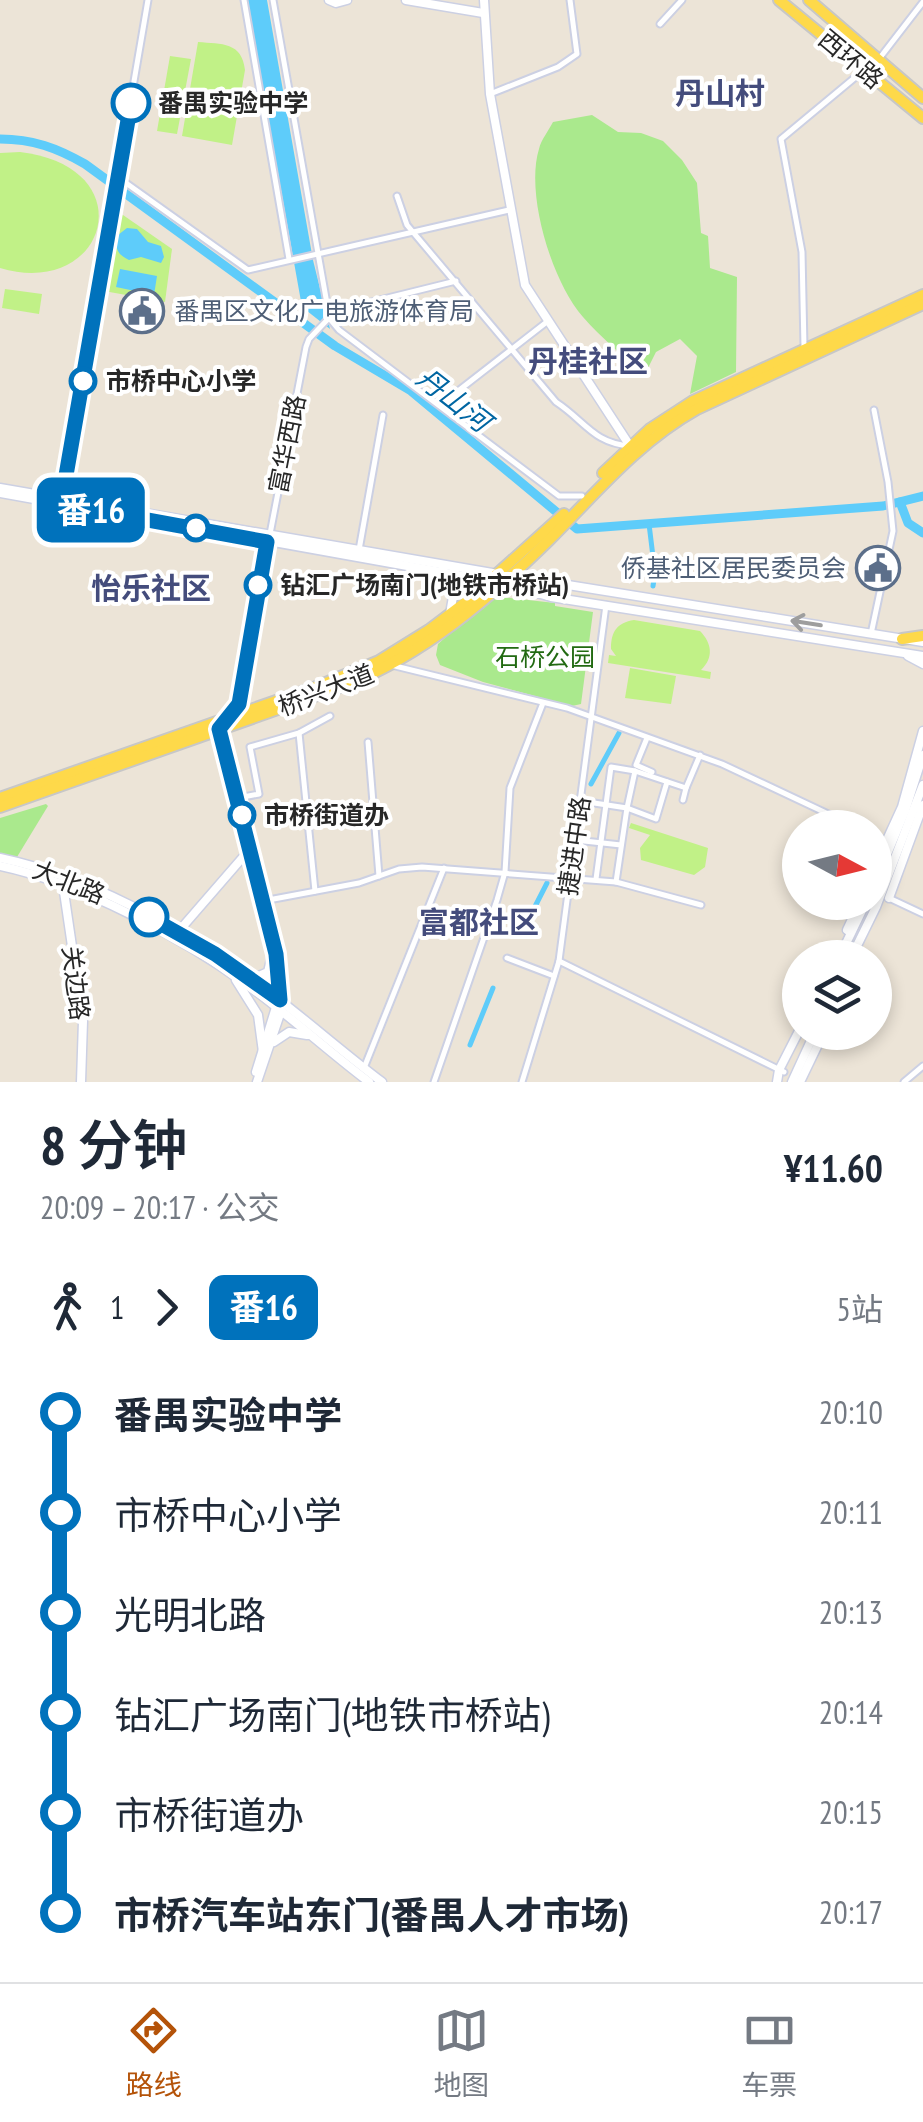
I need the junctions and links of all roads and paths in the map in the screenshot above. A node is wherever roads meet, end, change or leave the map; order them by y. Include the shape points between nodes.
1 (148, 0) edge
2 (244, 0) edge
3 (272, 0) edge
4 (329, 0) edge
5 (347, 0) edge
6 (406, 0) edge
7 (484, 0) edge
8 (570, 0) edge
9 (682, 0) edge
10 (779, 0) edge
11 (809, 0) edge
12 (914, 0) edge
13 (922, 6) edge
14 (483, 14) junction
15 (660, 24) dead end
16 (879, 61) junction
17 (865, 70) junction
18 (490, 94) junction
19 (923, 98) edge
20 (923, 118) edge
21 (119, 180) junction
22 (397, 196) dead end
23 (509, 210) junction
24 (415, 230) junction
25 (316, 254) junction
26 (289, 260) junction
27 (456, 281) junction
28 (923, 295) edge
29 (923, 304) edge
30 (329, 316) junction
31 (548, 322) junction
32 (512, 349) junction
33 (806, 350) junction
34 (440, 406) junction
35 (874, 410) dead end
36 (383, 415) dead end
37 (630, 446) junction
38 (0, 490) edge
39 (582, 496) junction
40 (62, 502) junction
41 (569, 514) junction
42 (558, 526) junction
43 (268, 538) junction
44 (359, 550) junction
45 (537, 551) junction
46 (443, 572) junction
47 (500, 579) junction
48 (538, 580) junction
49 (537, 593) junction
50 (606, 606) junction
51 (450, 614) junction
52 (871, 634) junction
53 (902, 639) joint
54 (923, 639) edge
55 (900, 652) junction
56 (923, 656) edge
57 (379, 661) junction
58 (923, 664) edge
59 (391, 665) junction
60 (544, 702) junction
61 (232, 716) junction
62 (330, 716) dead end
63 (591, 719) junction
64 (219, 729) junction
65 (923, 732) edge
66 (300, 734) junction
67 (647, 738) junction
68 (368, 742) dead end
69 (700, 755) junction
70 (923, 755) edge
71 (634, 771) junction
72 (652, 772) dead end
73 (667, 782) junction
74 (923, 785) edge
75 (686, 788) junction
76 (0, 798) edge
77 (238, 798) junction
78 (683, 800) dead end
79 (580, 801) junction
80 (606, 805) junction
81 (923, 805) edge
82 (0, 806) edge
83 (627, 808) junction
84 (821, 810) edge
85 (892, 827) edge
86 (892, 828) edge
87 (575, 840) junction
88 (601, 842) junction
89 (621, 845) junction
90 (250, 849) junction
91 (0, 862) edge
92 (892, 867) edge
93 (444, 868) junction
94 (892, 868) edge
95 (505, 872) junction
96 (379, 876) junction
97 (570, 877) junction
98 (63, 880) junction
99 (596, 880) junction
100 (616, 882) junction
101 (316, 891) junction
102 (892, 897) edge
103 (263, 901) junction
104 (700, 905) dead end
105 (923, 914) edge
106 (864, 920) edge
107 (868, 922) joint
108 (178, 932) junction
109 (860, 940) edge
110 (274, 946) junction
111 (507, 958) dead end
112 (558, 961) junction
113 (230, 973) junction
114 (554, 976) junction
115 (252, 980) junction
116 (279, 1006) junction
117 (308, 1036) junction
118 (267, 1048) junction
119 (792, 1050) edge
120 (807, 1050) edge
121 (815, 1050) edge
122 (923, 1066) edge
123 (364, 1068) junction
124 (782, 1071) junction
125 (81, 1082) edge
126 (254, 1082) edge
127 (369, 1082) edge
128 (382, 1082) edge
129 (434, 1082) edge
130 (522, 1082) edge
131 (778, 1082) edge
132 (792, 1082) edge
133 (800, 1082) edge
134 (904, 1082) edge

1 - 21 street
2 - 26 street
3 - 25 street
4 - 5 main road
6 - 14 main road
7 - 14 main road
8 - 18 street via 577,54
9 - 15 street
10 - 17 main road, 西环路
11 - 16 main road, 西环路
12 - 13 street
13 - 16 street
14 - 18 main road
16 - 19 main road, 西环路
17 - 20 main road, 西环路
17 - 33 street via 781,139 802,252
18 - 23 main road
21 - 26 street via 245,269
21 - 40 street
22 - 24 street via 400,213
23 - 24 street
23 - 31 main road via 525,285
24 - 25 street
24 - 27 street
25 - 26 street
25 - 30 street
27 - 30 street
27 - 32 street
28 - 33 main road
29 - 41 main road via 680,418
30 - 34 street
30 - 43 street, 富华西路 via 306,347
31 - 32 street
31 - 37 main road
32 - 34 street
32 - 37 street via 598,439
33 - 37 main road via 693,401
34 - 39 street via 559,496
35 - 52 street via 892,520
36 - 44 street
37 - 39 main road
38 - 40 main road
39 - 41 main road
40 - 43 main road
41 - 42 main road
42 - 45 main road, 桥兴大道
42 - 47 main road, 桥兴大道
43 - 44 main road
43 - 46 main road
43 - 61 main road, 富华西路
44 - 47 main road
45 - 47 main road, 桥兴大道
45 - 48 main road
46 - 47 main road
46 - 51 main road via 454,591
47 - 48 main road
47 - 49 main road
47 - 51 main road, 桥兴大道
47 - 59 main road, 桥兴大道 via 443,631
48 - 49 main road
52 -> 48 main road
49 - 50 main road
50 - 55 main road
50 - 63 street, 捷进中路
51 - 57 main road, 桥兴大道
52 - 53 main road
53 - 54 main road
55 - 56 main road
55 - 58 main road
57 - 59 street
57 - 61 main road, 桥兴大道
59 - 60 street
59 - 64 main road, 桥兴大道
60 - 63 street
60 - 95 street via 510,788
61 - 64 main road
61 - 76 main road, 桥兴大道
62 - 66 street
63 - 67 street
63 - 79 street, 捷进中路
64 - 77 main road
64 - 82 main road, 桥兴大道
65 - 86 main road
66 - 77 street via 250,747 259,794
66 - 101 street
67 - 69 street
67 - 72 street via 636,765
68 - 96 street
69 - 75 street
69 - 84 street
70 - 85 main road
71 - 73 street
71 - 80 street via 611,767
71 - 83 street
73 - 75 street
73 - 83 street via 656,819
74 - 94 main road
75 - 78 street
77 - 90 main road
79 - 80 street
79 - 87 street, 捷进中路
80 - 83 street
80 - 88 street
81 - 92 main road
83 - 89 street
87 - 88 street
87 - 97 street, 捷进中路
88 - 89 street
88 - 99 street
89 - 100 street
90 - 103 main road
90 - 108 main road
91 - 98 main road, 大北路
93 - 95 street
93 - 96 street
93 - 123 street
95 - 97 street
95 - 129 street
96 - 101 street
97 - 99 street
97 - 112 street, 捷进中路
98 - 108 main road, 大北路
98 - 113 main road, 大北路
98 - 125 main road, 关边路 via 83,1020
99 - 100 street
100 - 104 street
101 - 103 street
102 - 105 street
103 - 110 main road
106 - 107 main road
107 - 109 main road
108 - 115 main road, 大北路
110 - 115 main road via 268,972
110 - 116 main road
111 - 114 street
112 - 114 street, 捷进中路
112 - 124 street
113 - 116 main road, 大北路
113 - 118 main road via 258,1015
114 - 130 street, 捷进中路
115 - 116 main road, 大北路
116 - 117 main road, 大北路
116 - 118 main road
116 - 123 main road, 大北路
117 - 118 main road via 284,1034
117 - 127 main road, 大北路
118 - 126 main road
119 - 124 main road
120 - 132 main road
121 - 133 main road
122 - 134 street
123 - 128 main road, 大北路
124 - 131 main road

